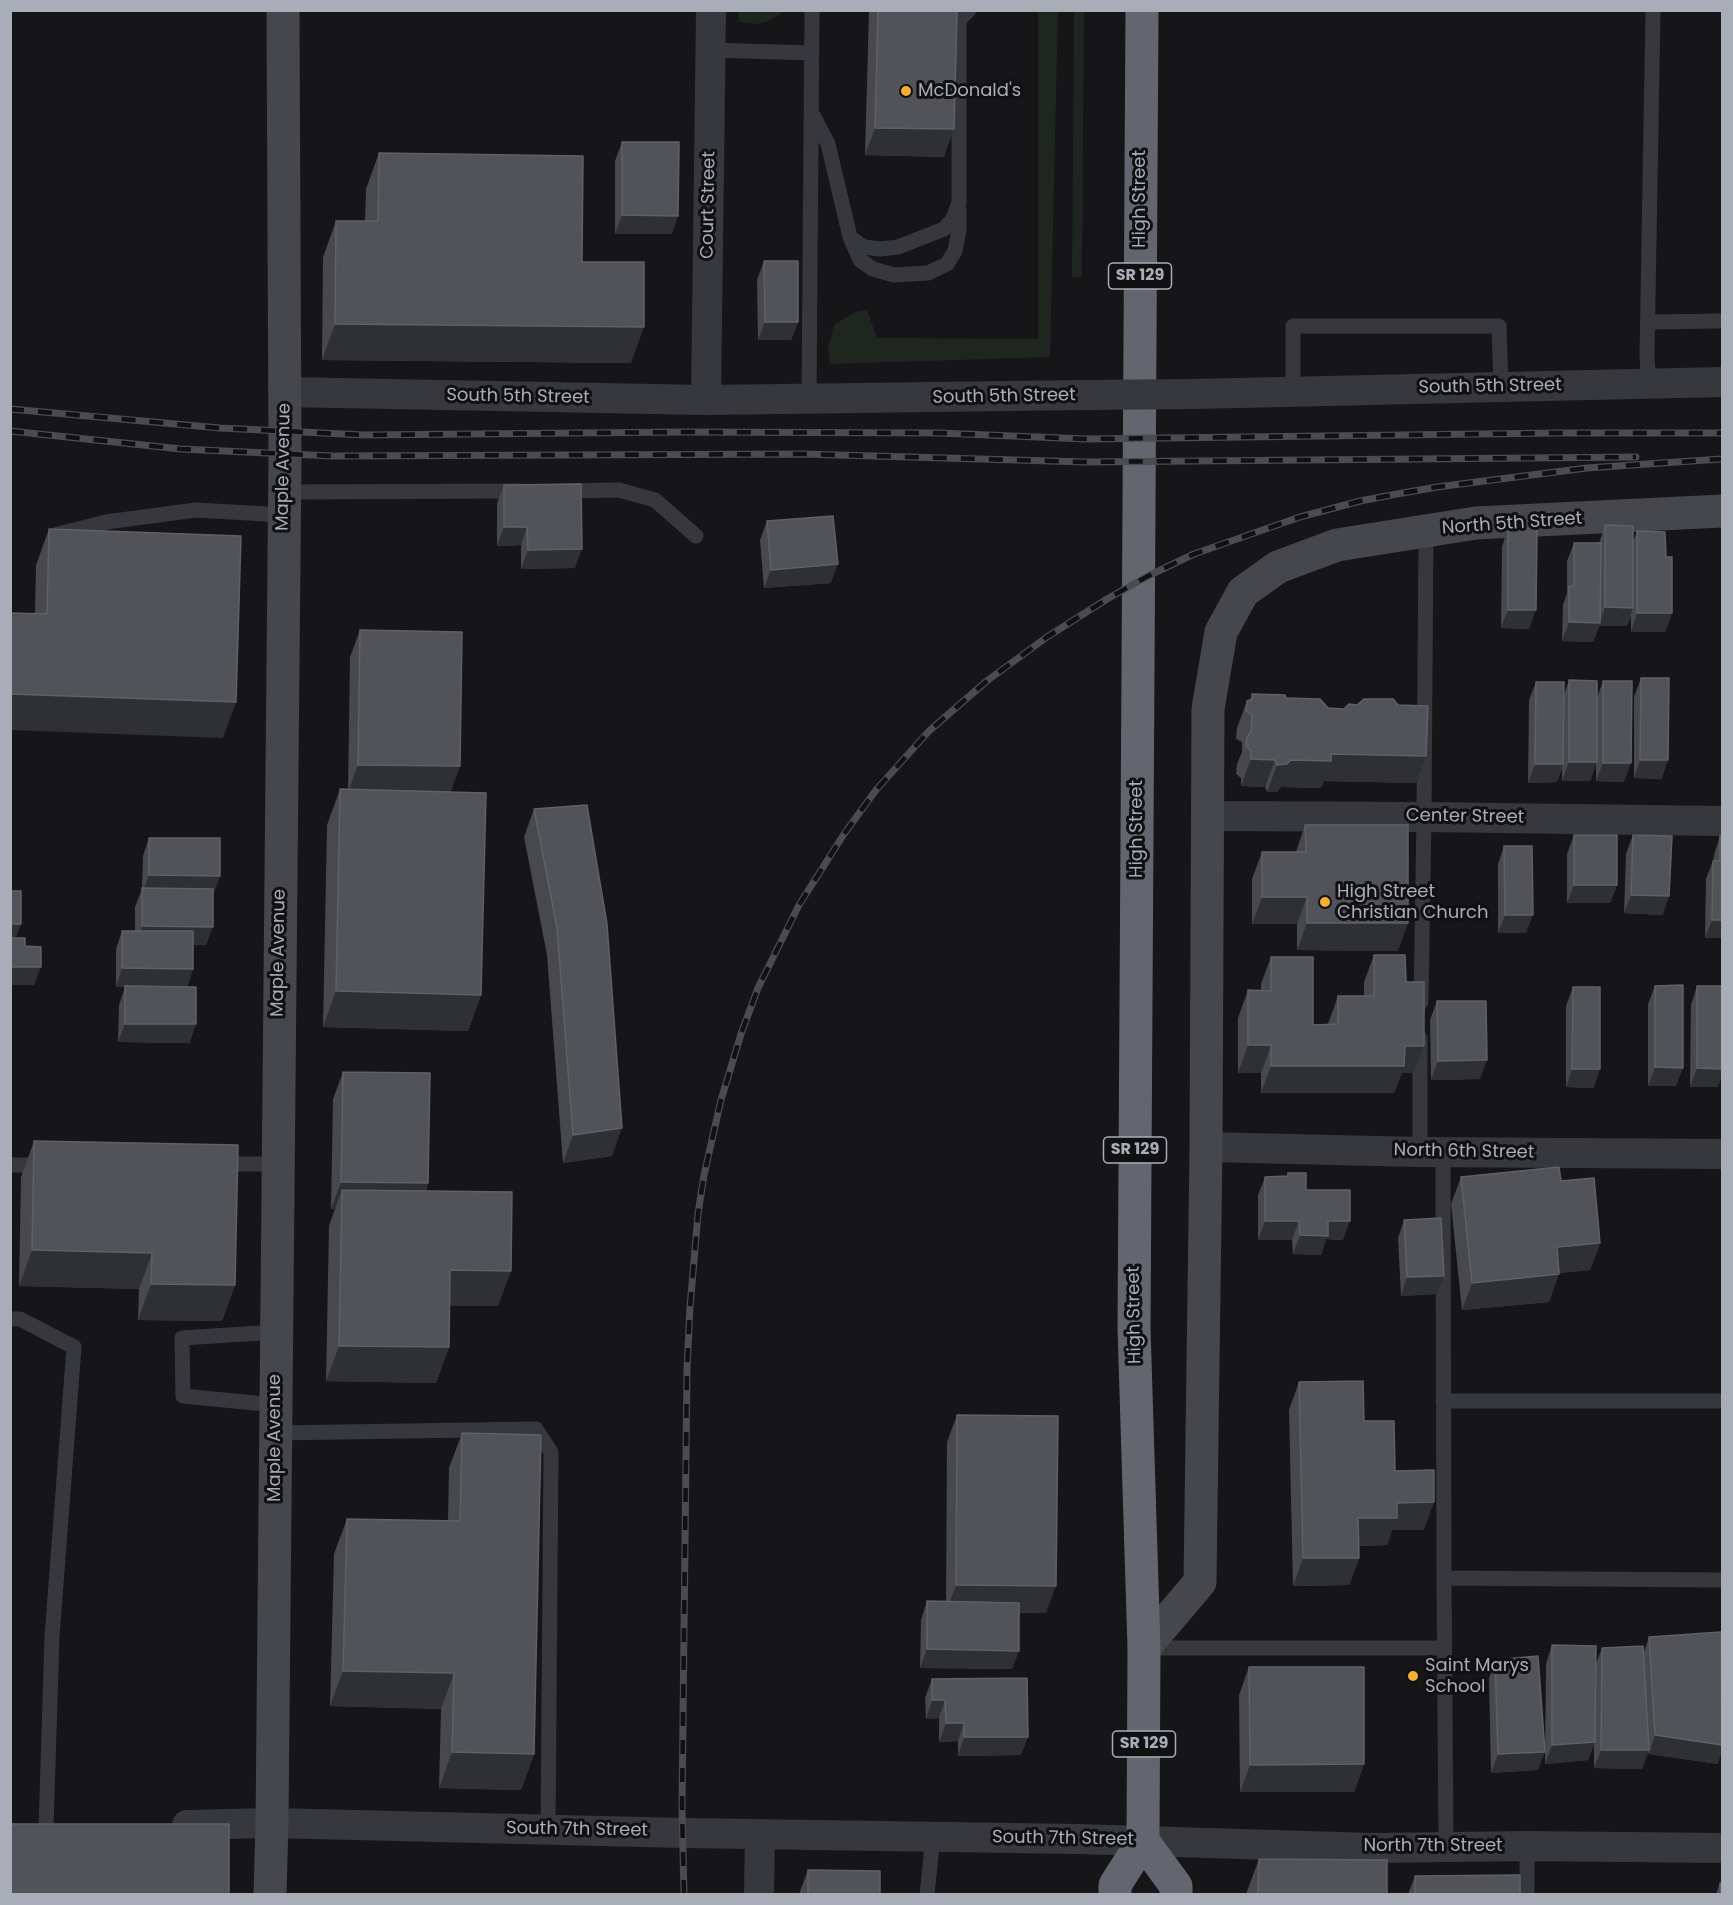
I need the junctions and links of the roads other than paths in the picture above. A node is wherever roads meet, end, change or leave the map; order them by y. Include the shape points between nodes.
1 (283, 10) edge
2 (711, 10) edge
3 (813, 10) edge
4 (969, 10) edge
5 (1142, 10) edge
6 (1653, 10) edge
7 (711, 50) junction
8 (812, 53) junction
9 (812, 113) junction
10 (959, 202) junction
11 (850, 237) junction
12 (1722, 321) edge
13 (1648, 322) junction
14 (1722, 382) edge
15 (1649, 383) junction
16 (1501, 387) junction
17 (1293, 391) junction
18 (285, 392) junction
19 (706, 400) junction
20 (809, 400) junction
21 (283, 504) junction
22 (1722, 511) edge
23 (1426, 531) junction
24 (58, 534) edge
25 (696, 536) dead end
26 (1208, 816) junction
27 (1424, 817) junction
28 (1722, 821) edge
29 (1206, 1147) junction
30 (1432, 1152) junction
31 (1722, 1154) edge
32 (205, 1164) edge
33 (277, 1164) junction
34 (10, 1165) edge
35 (56, 1165) edge
36 (10, 1319) edge
37 (276, 1332) junction
38 (1443, 1401) junction
39 (1722, 1401) edge
40 (275, 1419) junction
41 (1444, 1578) junction
42 (1722, 1580) edge
43 (1144, 1648) junction
44 (1444, 1648) junction
45 (272, 1823) junction
46 (166, 1826) edge
47 (46, 1828) edge
48 (548, 1830) junction
49 (760, 1834) junction
50 (933, 1837) junction
51 (1143, 1841) junction
52 (1527, 1846) junction
53 (1446, 1847) junction
54 (1722, 1848) edge
55 (270, 1894) edge
56 (759, 1894) edge
57 (927, 1894) edge
58 (933, 1894) edge
59 (1115, 1894) edge
60 (1176, 1894) edge
61 (1527, 1894) edge

1 - 18 street, Maple Avenue
2 - 7 street, Court Street
3 - 8 lane
4 - 10 lane via 959,20
5 - 43 highway, High Street / SR 129 via 1134,1328
6 - 13 lane
7 - 8 lane
7 - 19 street, Court Street
8 - 9 lane
9 - 11 lane via 828,144
9 - 20 lane
10 - 11 lane via 944,229 898,247 864,246
10 - 11 lane via 955,251 947,264 928,273 894,275 873,269 860,260
12 - 13 lane
13 - 15 lane
14 - 15 street, South 5th Street
15 - 16 street, South 5th Street
16 - 17 street, South 5th Street
16 - 17 lane via 1499,326 1293,326
17 - 20 street, South 5th Street, bridge
18 - 19 street, South 5th Street
18 - 21 street, Maple Avenue
19 - 20 street, South 5th Street
21 - 24 lane via 105,522
21 - 25 lane via 619,490 655,500
21 - 33 street, Maple Avenue
22 - 23 street, North 5th Street via 1476,523
23 - 26 street, North 5th Street via 1337,545 1278,567 1243,591 1221,633 1208,709
23 - 27 lane
26 - 27 street, Center Street
26 - 29 street
27 - 28 street, Center Street
27 - 30 lane via 1419,1113
29 - 30 street, North 6th Street
29 - 43 street via 1200,1582
30 - 31 street, North 6th Street
30 - 38 lane
32 - 33 lane
33 - 37 street, Maple Avenue
34 - 35 lane
36 - 47 lane via 20,1319 74,1347 52,1637
37 - 40 street, Maple Avenue
37 - 40 lane via 182,1338 183,1396
38 - 39 lane
38 - 41 lane
40 - 45 street, Maple Avenue
40 - 48 lane via 536,1429 551,1452
41 - 42 lane
41 - 44 lane
43 - 44 lane
43 - 51 highway, High Street / SR 129
44 - 53 lane
45 - 46 street, South 7th Street
45 - 48 street, South 7th Street
45 - 55 street, Maple Avenue
48 - 49 street, South 7th Street
49 - 50 street, South 7th Street
49 - 56 street
50 - 51 street, South 7th Street
50 - 57 lane
51 - 53 street, North 7th Street
51 - 59 highway via 1115,1885
51 - 60 highway via 1176,1886
52 - 53 street, North 7th Street
52 - 54 street, North 7th Street
52 - 61 lane
57 - 58 lane

